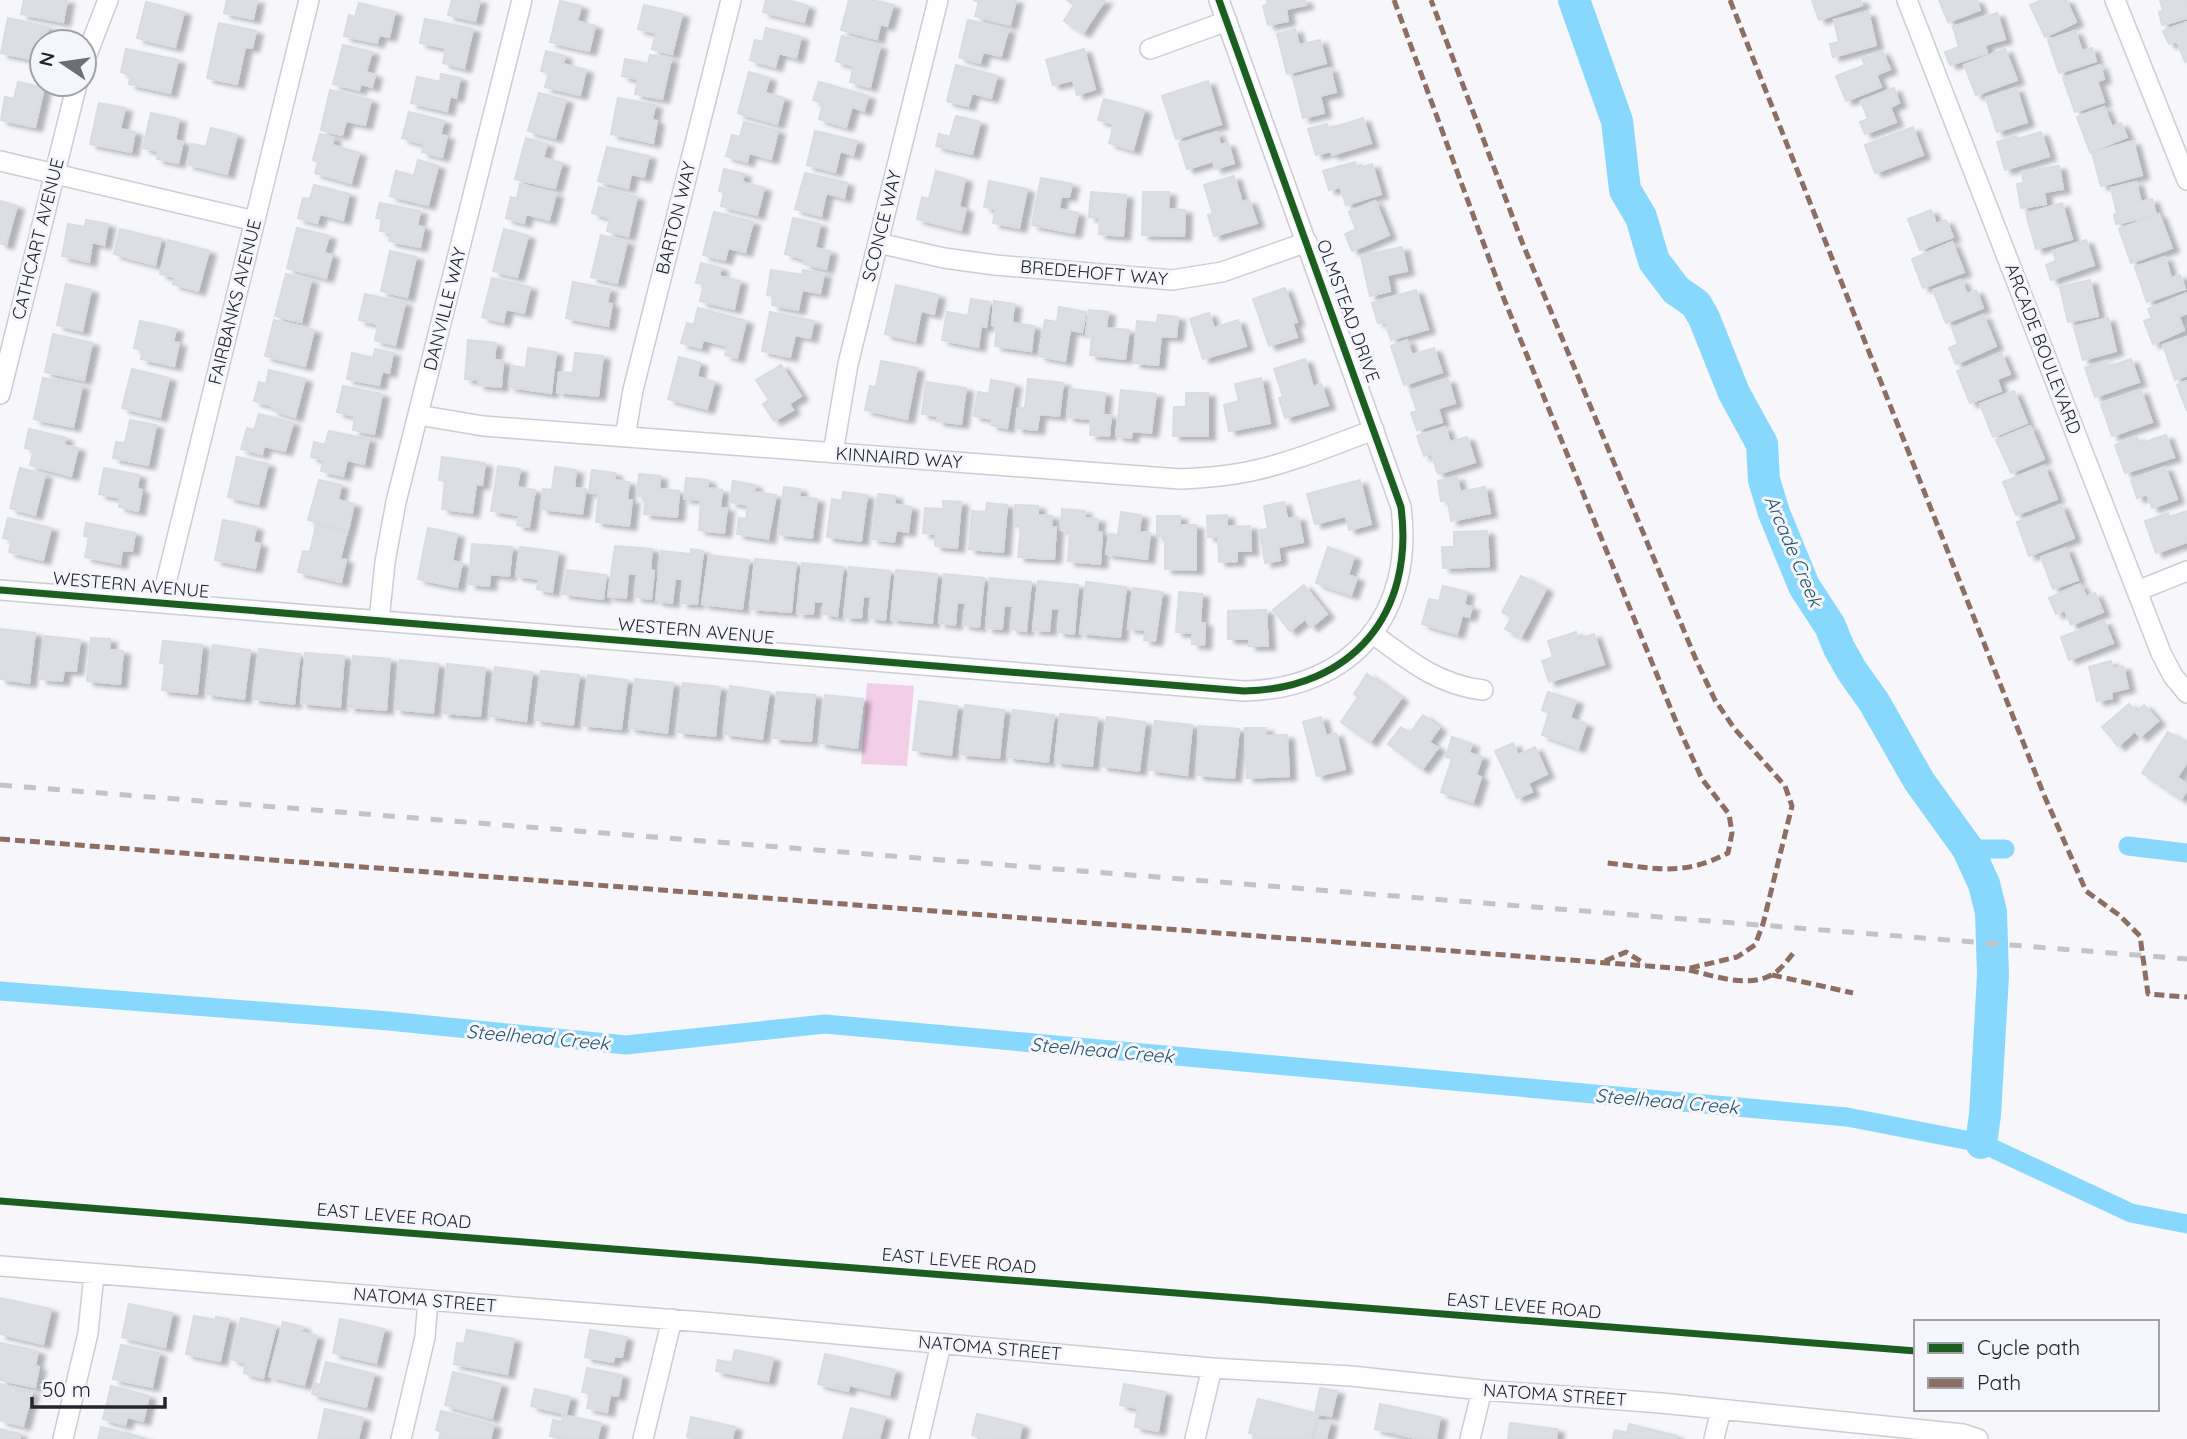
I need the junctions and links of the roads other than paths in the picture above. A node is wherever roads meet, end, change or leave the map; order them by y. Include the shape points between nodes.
1 (108, 0) edge
2 (309, 0) edge
3 (522, 0) edge
4 (731, 0) edge
5 (938, 0) edge
6 (1219, 0) edge
7 (1907, 0) edge
8 (2115, 0) edge
9 (1227, 21) junction
10 (97, 28) edge
11 (1150, 49) dead end
12 (73, 98) edge
13 (0, 161) edge
14 (54, 174) junction
15 (2187, 180) edge
16 (255, 220) junction
17 (1307, 242) junction
18 (878, 243) junction
19 (0, 394) edge
20 (418, 415) junction
21 (1374, 430) junction
22 (625, 437) junction
23 (833, 453) junction
24 (2187, 571) edge
25 (0, 590) edge
26 (2137, 591) junction
27 (161, 603) junction
28 (379, 621) junction
29 (1373, 633) junction
30 (1483, 690) dead end
31 (2187, 694) edge
32 (1, 1266) edge
33 (94, 1273) junction
34 (428, 1300) junction
35 (672, 1319) junction
36 (941, 1344) junction
37 (1212, 1368) junction
38 (1482, 1390) junction
39 (1721, 1410) junction
40 (63, 1439) edge
41 (401, 1439) edge
42 (643, 1439) edge
43 (919, 1439) edge
44 (1195, 1439) edge
45 (1470, 1439) edge
46 (1714, 1439) edge
47 (1978, 1439) edge

1 - 10 street
2 - 16 street, FAIRBANKS AVENUE
3 - 20 street, DANVILLE WAY
4 - 22 street, BARTON WAY
5 - 18 street, SCONCE WAY
6 - 9 street, OLMSTEAD DRIVE
7 - 26 street, ARCADE BOULEVARD
8 - 15 street
9 - 11 street
9 - 17 street, OLMSTEAD DRIVE
12 - 14 street, CATHCART AVENUE
13 - 14 street
14 - 16 street
14 - 19 street, CATHCART AVENUE
16 - 27 street, FAIRBANKS AVENUE
17 - 18 street, BREDEHOFT WAY via 1222,272 1172,280 995,265
17 - 21 street, OLMSTEAD DRIVE
18 - 23 street, SCONCE WAY via 848,363
20 - 22 street, KINNAIRD WAY via 483,426
20 - 28 street, DANVILLE WAY via 394,514
21 - 23 street, KINNAIRD WAY via 1256,470 1180,479
21 - 29 street, OLMSTEAD DRIVE via 1398,495 1405,534 1397,586
22 - 23 street, KINNAIRD WAY
24 - 26 street
25 - 27 street, WESTERN AVENUE
26 - 31 street, ARCADE BOULEVARD via 2161,653
27 - 28 street, WESTERN AVENUE
28 - 29 street, WESTERN AVENUE via 1244,691 1296,685 1321,675
29 - 30 street via 1429,674
32 - 33 street, NATOMA STREET
33 - 34 street, NATOMA STREET
33 - 40 street via 88,1333
34 - 35 street, NATOMA STREET
34 - 41 street via 425,1337
35 - 36 street, NATOMA STREET
35 - 42 street
36 - 37 street, NATOMA STREET
36 - 43 street
37 - 38 street, NATOMA STREET
37 - 44 street
38 - 39 street, NATOMA STREET
38 - 45 street
39 - 46 street
39 - 47 street, NATOMA STREET

